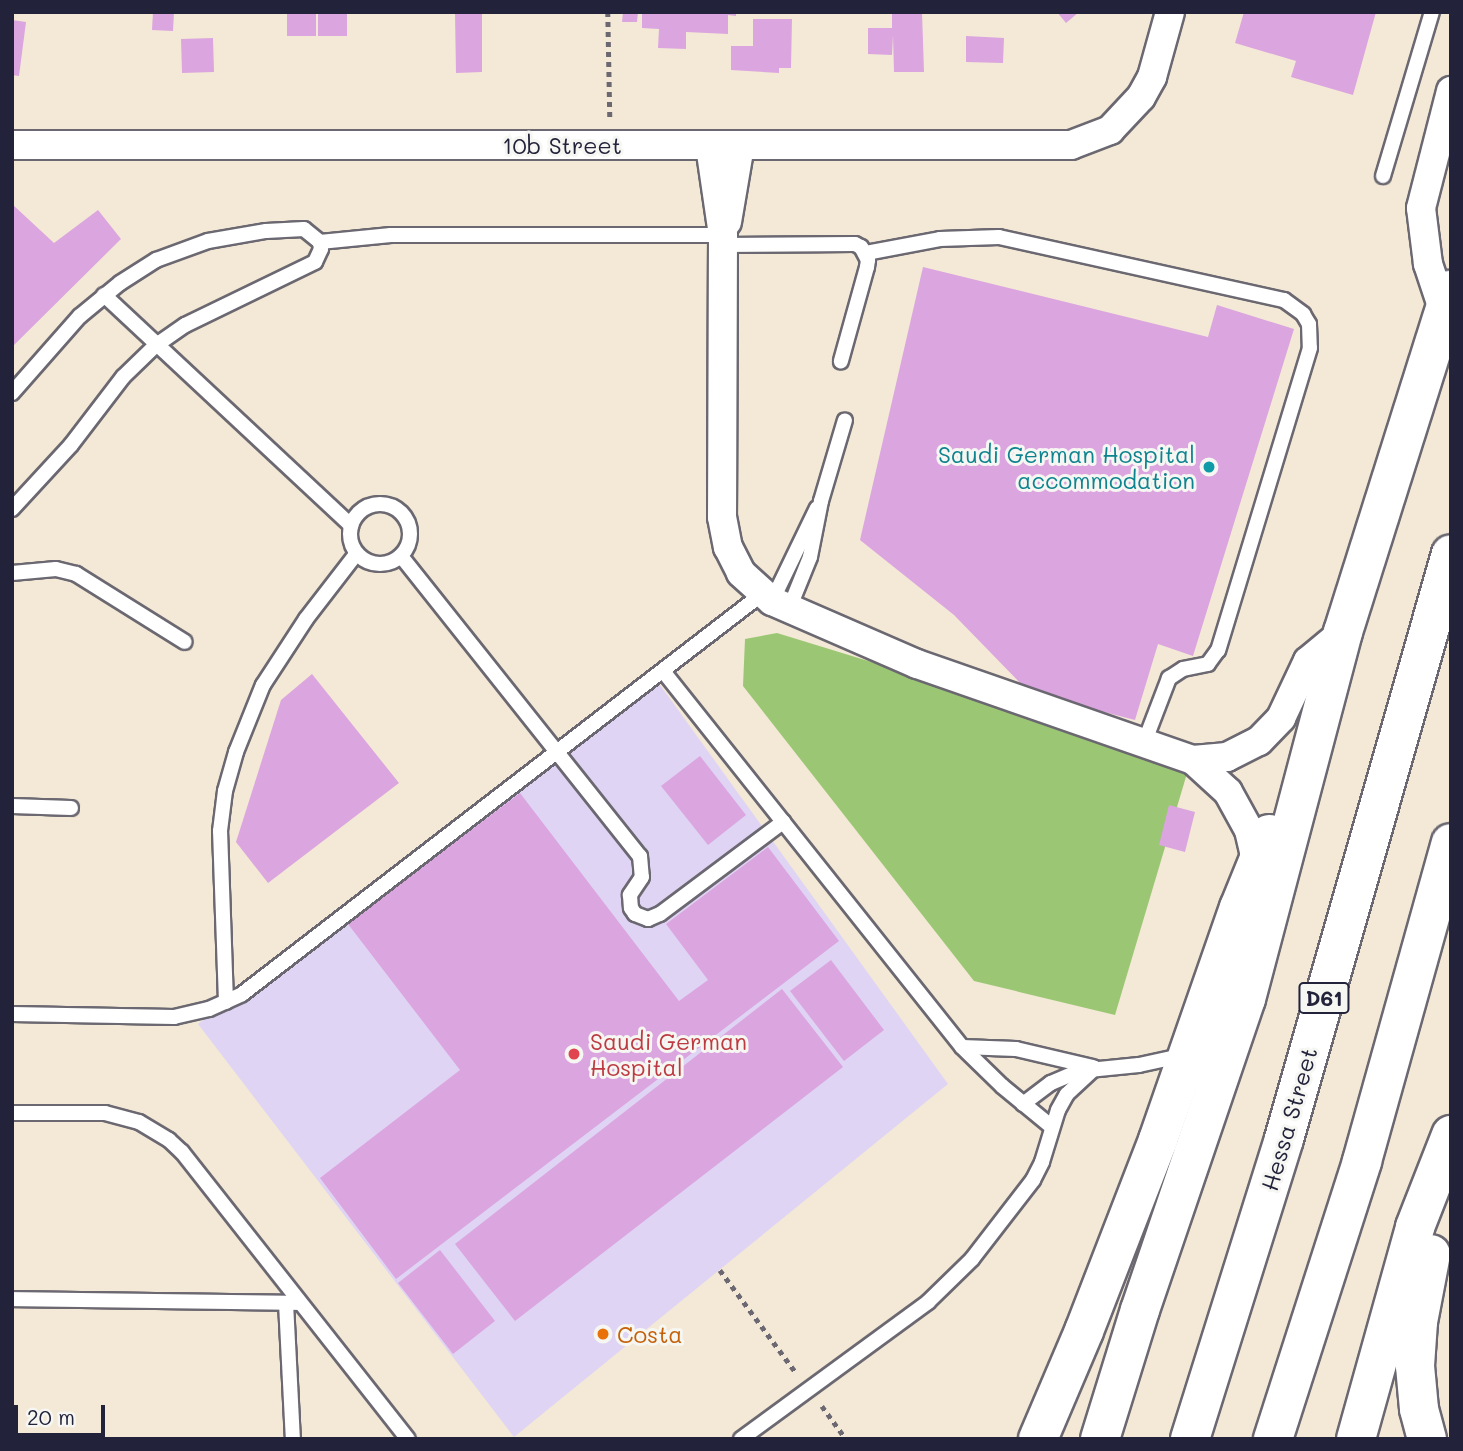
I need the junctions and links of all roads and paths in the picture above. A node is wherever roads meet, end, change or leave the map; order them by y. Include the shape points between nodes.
1 (608, 12) edge
2 (1170, 12) edge
3 (1432, 12) edge
4 (1451, 91) edge
5 (611, 144) junction
6 (12, 145) edge
7 (740, 145) junction
8 (710, 146) junction
9 (1383, 176) dead end
10 (723, 240) junction
11 (320, 242) junction
12 (866, 253) junction
13 (104, 295) junction
14 (1447, 301) edge
15 (156, 345) junction
16 (841, 362) dead end
17 (12, 393) edge
18 (845, 420) dead end
19 (14, 505) edge
20 (351, 525) junction
21 (357, 553) junction
22 (1451, 554) edge
23 (401, 556) junction
24 (12, 573) edge
25 (774, 601) junction
26 (1343, 632) junction
27 (185, 642) dead end
28 (663, 671) junction
29 (1326, 700) junction
30 (1144, 743) junction
31 (558, 752) junction
32 (1192, 760) junction
33 (12, 806) edge
34 (71, 808) dead end
35 (783, 822) junction
36 (1451, 844) edge
37 (1259, 857) junction
38 (226, 1002) junction
39 (12, 1014) edge
40 (962, 1046) junction
41 (1187, 1055) junction
42 (1095, 1068) junction
43 (1023, 1104) junction
44 (12, 1113) edge
45 (1052, 1127) junction
46 (1451, 1135) edge
47 (1451, 1173) edge
48 (720, 1270) dead end
49 (12, 1299) edge
50 (293, 1303) junction
51 (1140, 1310) junction
52 (809, 1389) junction
53 (293, 1439) edge
54 (408, 1439) edge
55 (741, 1439) edge
56 (846, 1439) edge
57 (1038, 1439) edge
58 (1079, 1439) edge
59 (1100, 1439) edge
60 (1190, 1439) edge
61 (1273, 1439) edge
62 (1356, 1439) edge
63 (1427, 1439) edge

1 - 5 path
2 - 7 street, 10b Street via 1146,87 1127,115 1110,130 1072,145
3 - 9 lane
4 - 14 street via 1421,208 1428,264
5 - 6 street, 10b Street
5 - 8 street, 10b Street
7 - 8 street, 10b Street
7 - 10 street
8 - 10 street
10 - 11 lane via 390,235
10 - 12 lane via 855,244
10 - 25 street via 722,517 734,560
11 - 13 lane via 311,232 296,228 208,241 156,260
11 - 15 lane via 315,262 185,325
12 - 16 lane via 867,267
12 - 30 lane via 940,239 999,237 1284,300 1309,324 1310,348 1218,650 1208,664 1182,669 1169,678
13 - 15 lane
13 - 17 lane
14 - 26 main road
15 - 19 lane
15 - 20 lane
18 - 25 lane via 810,557
20 - 21 lane
20 - 23 lane via 372,505 400,511 410,528
21 - 23 lane via 383,564
21 - 38 lane via 263,685 236,752 219,831
22 - 60 main road, Hessa Street / D61 via 1273,1176
23 - 31 lane
24 - 27 lane via 56,569 76,574
25 - 28 lane
25 - 30 street via 917,664
26 - 29 main road
26 - 32 street via 1308,662 1281,718 1259,741 1227,757
28 - 31 lane
28 - 35 lane
29 - 37 main road
29 - 51 main road via 1246,999
30 - 32 street
31 - 35 lane via 639,856 642,877 629,901 641,917 660,914
31 - 38 lane via 257,984
32 - 37 street via 1228,792
33 - 34 lane
35 - 40 lane
36 - 61 main road via 1362,1161
37 - 41 main road
38 - 39 lane via 174,1017
40 - 42 lane via 1029,1051
40 - 43 lane
41 - 42 lane via 1128,1067
41 - 57 main road via 1084,1331
42 - 43 lane via 1065,1076
42 - 45 lane via 1067,1094
43 - 45 lane
44 - 50 lane via 105,1113 155,1130 182,1153
45 - 52 lane via 1033,1180 972,1259 928,1302
46 - 62 main road via 1415,1227
47 - 63 main road via 1418,1322 1415,1366
48 - 52 path
49 - 50 lane
50 - 53 lane
50 - 54 lane
51 - 58 main road
51 - 59 main road
52 - 55 lane
52 - 56 path

